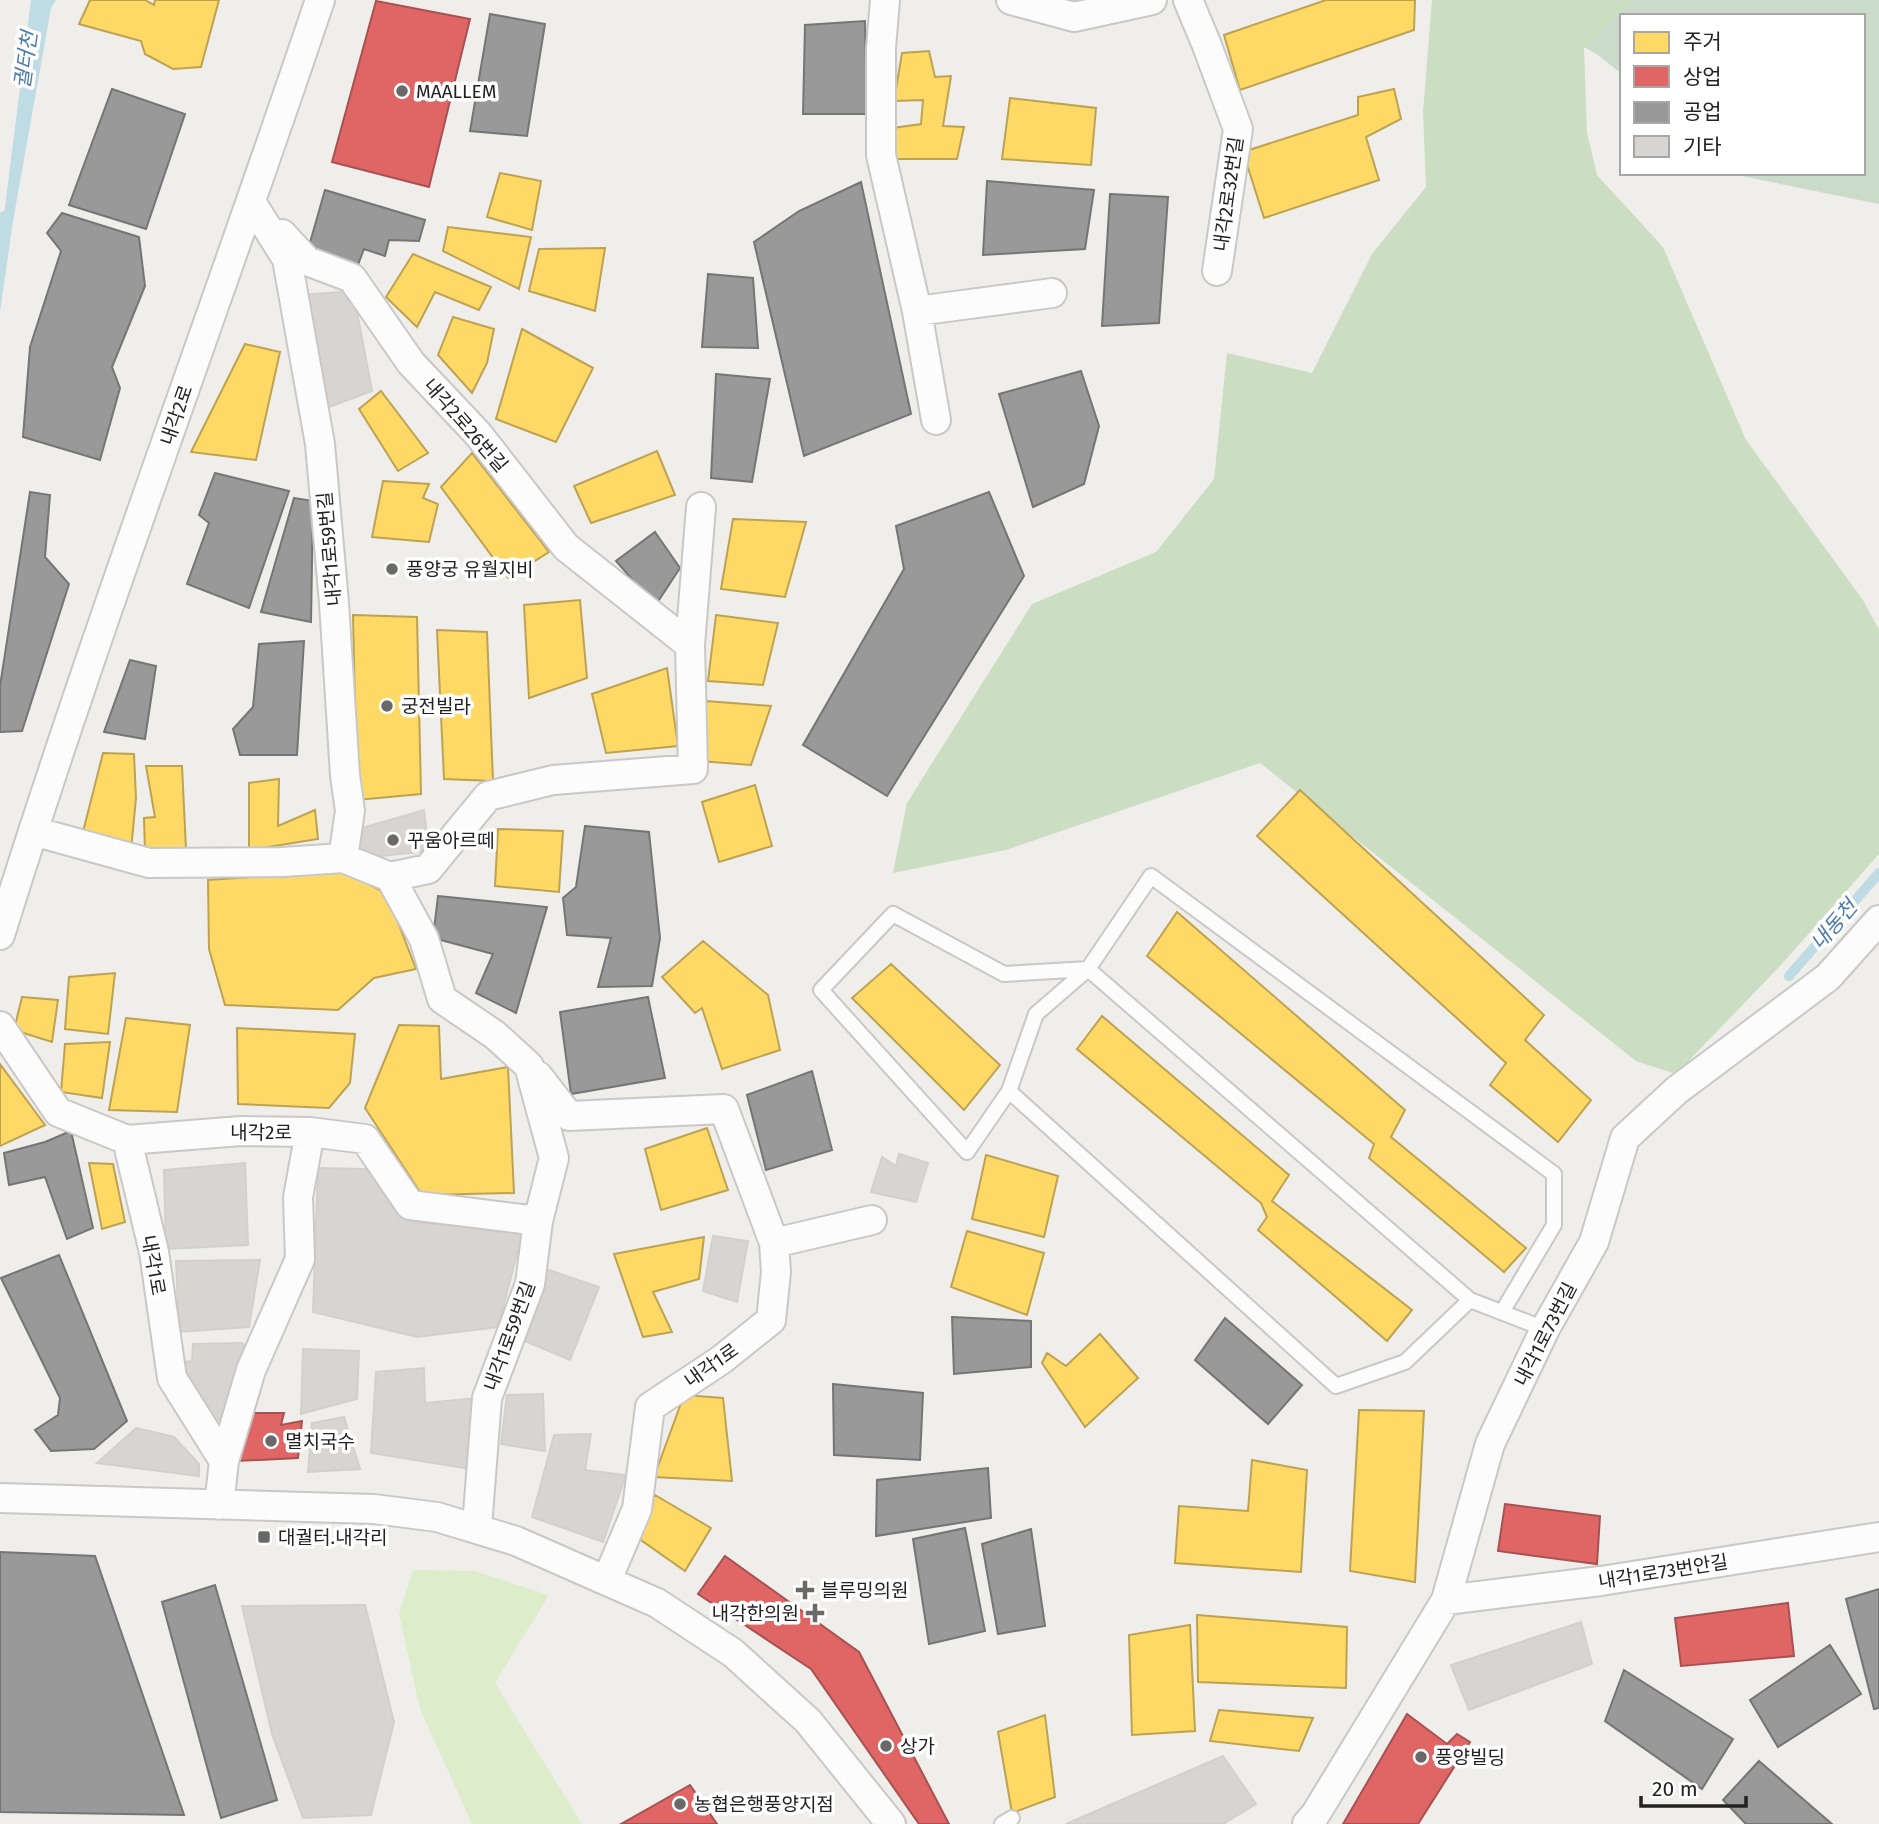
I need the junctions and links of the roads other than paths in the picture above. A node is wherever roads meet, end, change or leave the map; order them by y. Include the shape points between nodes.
1 (320, 0) edge
2 (885, 0) edge
3 (1011, 0) edge
4 (1152, 0) edge
5 (1188, 0) edge
6 (251, 202) junction
7 (1217, 271) dead end
8 (1052, 293) dead end
9 (917, 312) junction
10 (936, 420) dead end
11 (701, 507) dead end
12 (690, 645) junction
13 (33, 831) junction
14 (343, 858) junction
15 (11, 861) edge
16 (390, 877) junction
17 (1879, 919) edge
18 (0, 935) edge
19 (1088, 969) junction
20 (0, 1026) edge
21 (529, 1066) junction
22 (1009, 1091) junction
23 (310, 1132) junction
24 (127, 1140) junction
25 (872, 1220) dead end
26 (538, 1221) junction
27 (774, 1243) junction
28 (1470, 1300) junction
29 (1502, 1312) junction
30 (1545, 1329) junction
31 (224, 1461) junction
32 (0, 1498) edge
33 (219, 1505) junction
34 (477, 1527) junction
35 (1879, 1537) edge
36 (607, 1580) junction
37 (1446, 1600) junction
38 (891, 1824) edge
39 (1307, 1824) edge

1 - 6 street, 내각2로
2 - 9 street via 881,155
3 - 4 street via 1074,17
5 - 7 street, 내각2로32번길 via 1238,129
6 - 12 street, 내각2로26번길 via 307,261 352,278 411,363 478,434 566,547
6 - 13 street, 내각2로
6 - 14 street, 내각1로59번길 via 287,259 320,444 349,811
8 - 9 street
9 - 10 street
11 - 12 street
12 - 16 street via 693,769 553,780 488,796 428,869
13 - 14 street via 149,863
13 - 15 street, 내각2로
14 - 16 street
15 - 18 street, 내각2로
16 - 21 street via 424,939 442,999 495,1035
17 - 30 street, 내각1로73번길 via 1828,977 1677,1090 1625,1138 1594,1242
19 - 22 lane via 1036,1014
19 - 22 lane via 1004,974 893,914 821,990 967,1152
19 - 28 lane
19 - 29 lane via 1151,877 1553,1174 1554,1225
20 - 24 street, 내각2로 via 58,1112
21 - 26 street, 내각1로59번길 via 554,1158
21 - 27 street via 569,1116 724,1109
22 - 28 lane via 1336,1386 1405,1362
23 - 24 street, 내각2로 via 242,1131
23 - 26 street, 내각2로 via 365,1139 410,1205
23 - 31 street via 298,1197 300,1259 251,1370
24 - 31 street, 내각1로 via 154,1252 172,1378
25 - 27 street
26 - 34 street, 내각1로59번길 via 530,1284 487,1398
27 - 36 street, 내각1로 via 771,1320 722,1360 650,1407 637,1509
28 - 29 lane
29 - 30 lane
30 - 37 street, 내각1로73번길 via 1490,1444
31 - 33 street
32 - 33 street
33 - 34 street via 374,1509
34 - 36 street
35 - 37 street, 내각1로73번안길 via 1601,1581
36 - 38 street via 657,1603 733,1653 808,1721
37 - 39 street, 내각1로73번길

